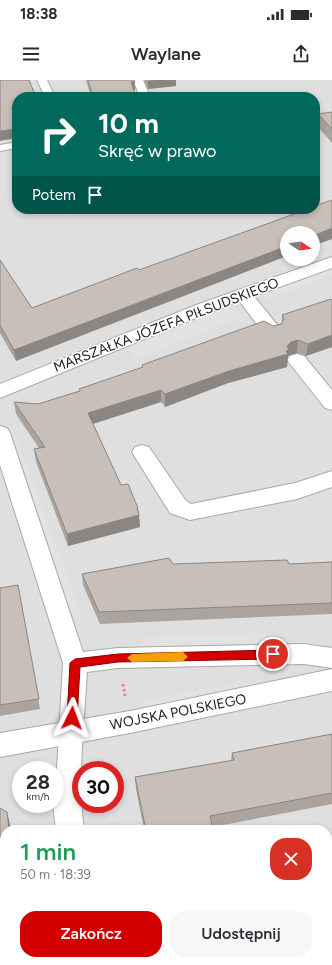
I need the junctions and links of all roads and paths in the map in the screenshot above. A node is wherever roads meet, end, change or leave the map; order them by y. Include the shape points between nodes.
1 (42, 80) edge
2 (138, 80) edge
3 (48, 92) edge
4 (143, 92) edge
5 (12, 146) edge
6 (0, 148) edge
7 (332, 262) edge
8 (243, 294) junction
9 (272, 331) edge
10 (297, 360) dead end
11 (0, 391) edge
12 (332, 403) edge
13 (0, 433) edge
14 (142, 452) dead end
15 (332, 479) edge
16 (332, 658) edge
17 (75, 663) junction
18 (332, 680) edge
19 (122, 681) dead end
20 (125, 700) dead end
21 (72, 732) junction
22 (0, 745) edge
23 (69, 825) edge

1 - 3 lane
2 - 4 lane
5 - 6 lane
7 - 8 street, MARSZAŁKA JÓZEFA PIŁSUDSKIEGO
8 - 9 street
8 - 11 street, MARSZAŁKA JÓZEFA PIŁSUDSKIEGO
10 - 12 street
13 - 17 street
14 - 15 street via 178,507 190,512 297,491
16 - 17 street via 281,654 118,658
17 - 21 street
18 - 21 street, WOJSKA POLSKIEGO
19 - 20 path
21 - 22 street, WOJSKA POLSKIEGO
21 - 23 street via 67,805

